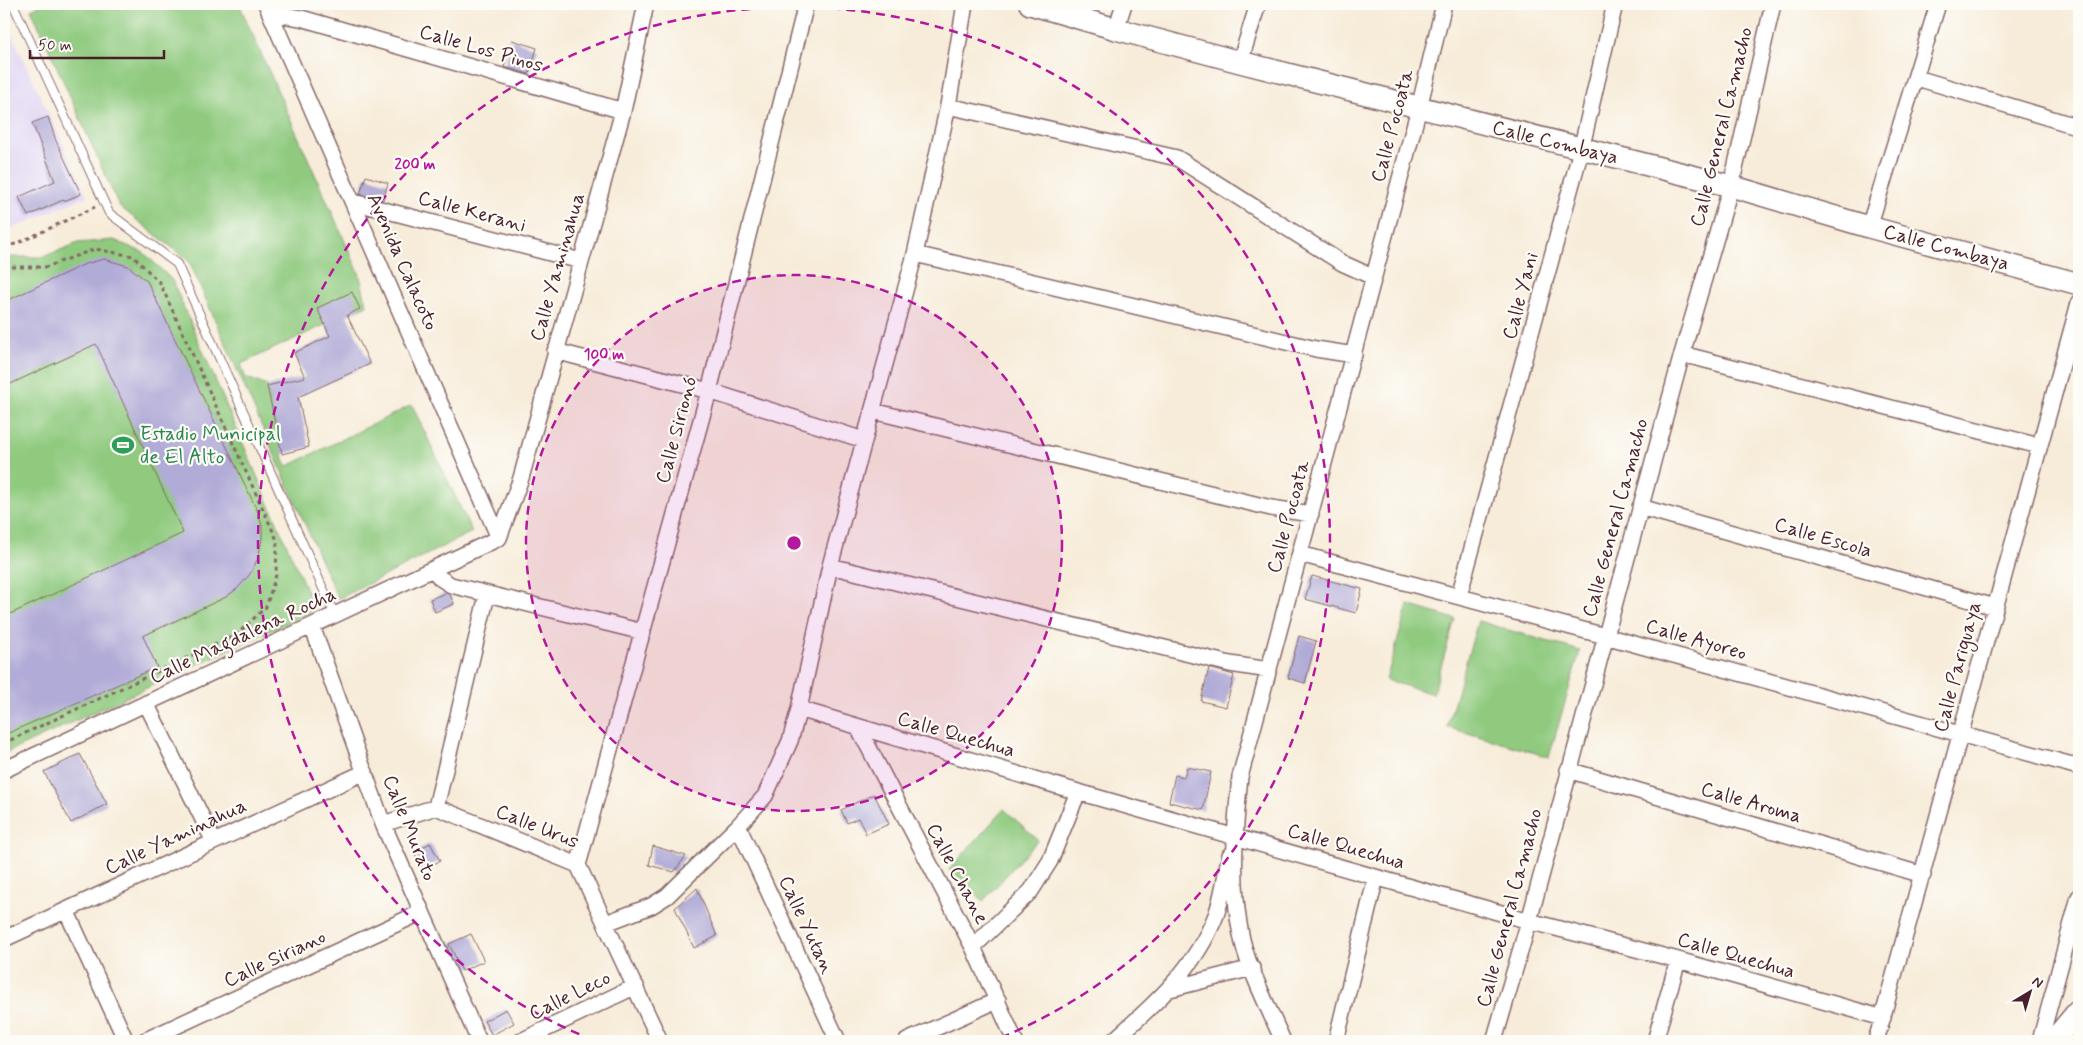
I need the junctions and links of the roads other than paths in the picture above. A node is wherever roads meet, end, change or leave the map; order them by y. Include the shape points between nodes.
1 (13, 4) edge
2 (646, 4) edge
3 (806, 4) edge
4 (965, 4) edge
5 (1030, 4) edge
6 (1124, 4) edge
7 (1258, 4) edge
8 (1444, 4) edge
9 (1615, 4) edge
10 (1773, 4) edge
11 (1938, 4) edge
12 (268, 8) edge
13 (1116, 30) junction
14 (1240, 62) junction
15 (1916, 78) junction
16 (948, 106) junction
17 (1419, 108) junction
18 (623, 111) junction
19 (2079, 126) edge
20 (1582, 150) junction
21 (1731, 186) junction
22 (353, 202) junction
23 (1869, 227) junction
24 (915, 254) junction
25 (581, 261) junction
26 (1373, 277) junction
27 (2079, 284) edge
28 (2079, 303) edge
29 (555, 351) junction
30 (1682, 354) junction
31 (1354, 355) junction
32 (708, 391) junction
33 (873, 411) junction
34 (864, 440) junction
35 (2039, 446) junction
36 (1640, 507) junction
37 (1311, 514) junction
38 (500, 538) junction
39 (1300, 554) junction
40 (830, 566) junction
41 (433, 569) junction
42 (487, 595) junction
43 (1459, 596) junction
44 (1995, 608) junction
45 (335, 615) junction
46 (312, 626) junction
47 (643, 632) junction
48 (1605, 636) junction
49 (1269, 670) junction
50 (146, 703) junction
51 (799, 708) junction
52 (858, 727) junction
53 (1961, 735) junction
54 (2079, 767) edge
55 (4, 770) edge
56 (1568, 770) junction
57 (365, 772) junction
58 (1078, 792) junction
59 (436, 807) junction
60 (383, 824) junction
61 (738, 826) junction
62 (1234, 835) junction
63 (214, 842) junction
64 (578, 865) junction
65 (1923, 874) junction
66 (1376, 877) junction
67 (2079, 897) edge
68 (66, 910) junction
69 (422, 912) junction
70 (1529, 921) junction
71 (606, 924) junction
72 (4, 939) edge
73 (973, 947) junction
74 (1678, 960) junction
75 (1252, 968) junction
76 (636, 986) junction
77 (1170, 988) junction
78 (998, 1000) junction
79 (2079, 1010) edge
80 (1882, 1018) junction
81 (126, 1041) edge
82 (144, 1041) edge
83 (479, 1041) edge
84 (521, 1041) edge
85 (660, 1041) edge
86 (838, 1041) edge
87 (907, 1041) edge
88 (1015, 1041) edge
89 (1113, 1041) edge
90 (1283, 1041) edge
91 (1336, 1041) edge
92 (1494, 1041) edge
93 (1655, 1041) edge
94 (1876, 1041) edge
95 (2040, 1041) edge
96 (2053, 1041) edge

1 - 45 lane via 109,213 177,264
2 - 18 street, Calle Yaminahua
3 - 32 street, Calle Sirionó
4 - 16 street
5 - 13 street, Calle Combaya
6 - 13 street
7 - 14 street
8 - 17 street, Calle Pocoata
9 - 20 street, Calle Yani
10 - 21 street, Calle General Camacho
11 - 15 street
12 - 18 street, Calle Los Pinos
12 - 22 street, Avenida Calacoto
13 - 14 street, Calle Combaya
14 - 17 street, Calle Combaya
15 - 19 street
15 - 23 street
16 - 24 street
16 - 26 street via 1177,158 1342,263
17 - 20 street, Calle Combaya
17 - 26 street, Calle Pocoata
18 - 25 street, Calle Yaminahua
20 - 21 street, Calle Combaya
20 - 43 street, Calle Yani
21 - 23 street, Calle Combaya
21 - 30 street, Calle General Camacho
22 - 25 street, Calle Kerani
22 - 38 street, Avenida Calacoto
23 - 27 street, Calle Combaya
24 - 31 street via 1316,349
24 - 33 street
25 - 29 street, Calle Yaminahua
26 - 31 street, Calle Pocoata
28 - 35 street, Calle Pariguaya
29 - 32 street
29 - 38 street, Calle Yaminahua
30 - 35 street
30 - 36 street, Calle General Camacho
31 - 37 street, Calle Pocoata
32 - 34 street
32 - 47 street, Calle Sirionó
33 - 34 street
33 - 37 street via 1271,508
34 - 40 street
35 - 44 street, Calle Pariguaya
36 - 44 street, Calle Escola
36 - 48 street, Calle General Camacho
37 - 39 street, Calle Pocoata
38 - 41 street, Calle Magdalena Rocha
39 - 43 street, Calle Ayoreo
39 - 49 street, Calle Pocoata
40 - 49 street via 1230,664
40 - 51 street
41 - 42 street via 451,585
41 - 45 street, Calle Magdalena Rocha
42 - 47 street
42 - 59 street
43 - 48 street, Calle Ayoreo
44 - 53 street, Calle Pariguaya
45 - 46 street, Calle Magdalena Rocha
46 - 50 street, Calle Magdalena Rocha
46 - 57 street, Calle Murato
47 - 64 street, Calle Sirionó
48 - 53 street, Calle Ayoreo
48 - 56 street, Calle General Camacho
49 - 62 street, Calle Pocoata via 1240,777
50 - 55 street, Calle Magdalena Rocha
50 - 63 street
51 - 52 street, Calle Quechua
51 - 61 street via 790,741 765,796
52 - 58 street, Calle Quechua
52 - 73 street, Calle Chane
53 - 54 street, Calle Ayoreo
53 - 65 street, Calle Pariguaya
56 - 65 street, Calle Aroma
56 - 70 street, Calle General Camacho
57 - 60 street, Calle Murato
57 - 63 street, Calle Yaminahua
58 - 62 street, Calle Quechua
58 - 73 street via 1050,861 1031,891
59 - 60 street
59 - 64 street, Calle Urus
60 - 69 street, Calle Murato
61 - 71 street via 668,896
61 - 86 street, Calle Yutan
62 - 66 street, Calle Quechua
62 - 75 street, Calle Pocoata via 1238,914
62 - 77 street via 1216,914 1195,956
63 - 68 street, Calle Yaminahua
64 - 71 street, Calle Urus
65 - 80 street, Calle Pariguaya
66 - 70 street, Calle Quechua
66 - 91 street
67 - 95 street
68 - 72 street, Calle Yaminahua
68 - 81 street
69 - 82 street, Calle Siriano
69 - 83 street, Calle Murato
70 - 74 street, Calle Quechua
70 - 92 street, Calle General Camacho
71 - 76 street, Calle Urus
73 - 78 street, Calle Chane
74 - 80 street, Calle Quechua
74 - 93 street
75 - 77 street
75 - 90 street, Calle Pocoata
76 - 84 street, Calle Leco
76 - 85 street, Calle Urus
77 - 89 street
78 - 87 street
78 - 88 street, Calle Chane
79 - 96 street
80 - 94 street, Calle Pariguaya

